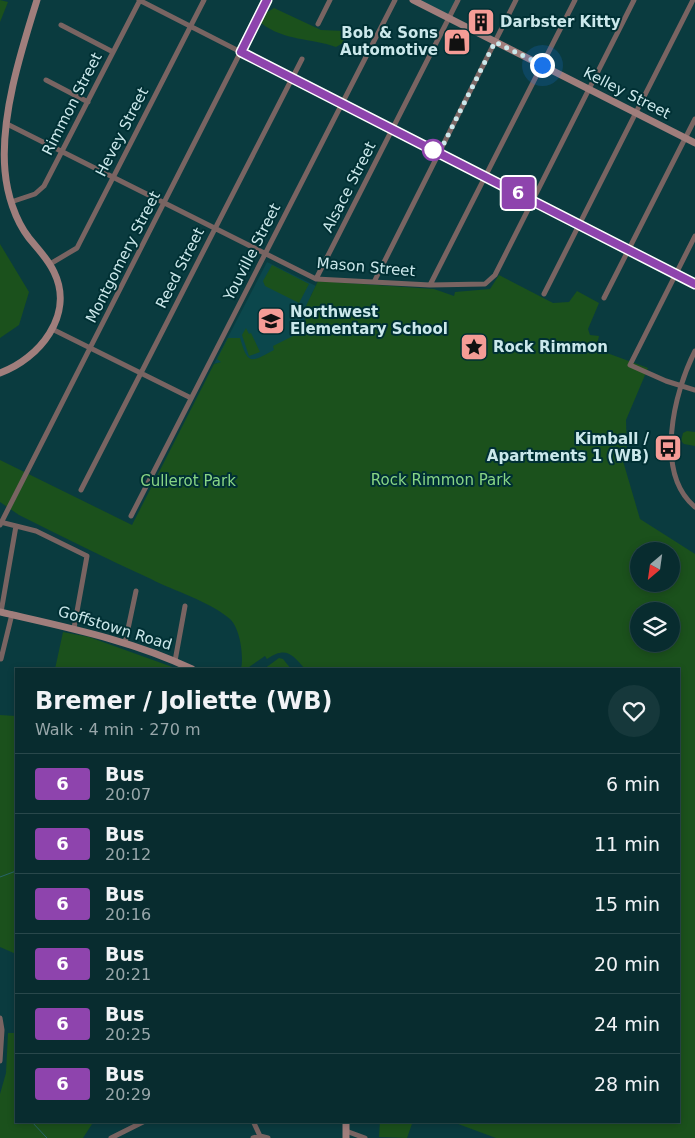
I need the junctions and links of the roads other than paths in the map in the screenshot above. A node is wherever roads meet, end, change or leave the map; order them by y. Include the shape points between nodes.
1 (37, 0) edge
2 (139, 0) edge
3 (204, 0) edge
4 (267, 0) edge
5 (330, 0) edge
6 (395, 0) edge
7 (413, 0) edge
8 (458, 0) edge
9 (516, 0) edge
10 (575, 0) edge
11 (634, 0) edge
12 (693, 0) edge
13 (449, 18) junction
14 (318, 24) dead end
15 (61, 26) dead end
16 (190, 26) junction
17 (495, 42) junction
18 (113, 52) junction
19 (241, 52) junction
20 (302, 59) dead end
21 (542, 65) junction
22 (292, 78) junction
23 (46, 80) dead end
24 (589, 89) junction
25 (88, 102) junction
26 (342, 104) junction
27 (636, 113) junction
28 (695, 119) edge
29 (8, 124) junction
30 (392, 129) junction
31 (686, 138) junction
32 (695, 143) edge
33 (62, 151) junction
34 (439, 153) junction
35 (113, 177) junction
36 (485, 177) junction
37 (532, 200) junction
38 (11, 202) junction
39 (165, 203) junction
40 (579, 225) junction
41 (214, 228) junction
42 (695, 236) edge
43 (629, 250) junction
44 (265, 253) junction
45 (50, 264) junction
46 (676, 274) junction
47 (316, 279) junction
48 (374, 282) junction
49 (695, 284) edge
50 (430, 285) junction
51 (544, 294) dead end
52 (604, 298) dead end
53 (52, 329) junction
54 (90, 347) junction
55 (695, 351) edge
56 (0, 373) edge
57 (140, 373) junction
58 (680, 385) junction
59 (695, 390) edge
60 (191, 398) junction
61 (81, 490) dead end
62 (695, 507) edge
63 (131, 516) dead end
64 (0, 523) edge
65 (16, 526) junction
66 (136, 591) dead end
67 (186, 606) dead end
68 (1, 612) edge
69 (12, 614) junction
70 (74, 628) junction
71 (125, 643) junction
72 (1, 659) edge
73 (175, 661) junction
74 (190, 668) edge
75 (0, 1018) edge
76 (0, 1061) edge
77 (141, 1123) edge
78 (254, 1123) edge
79 (346, 1134) edge
80 (260, 1136) junction
81 (111, 1138) edge
82 (253, 1138) edge
83 (268, 1138) edge
84 (365, 1138) edge

1 - 29 street via 18,63
2 - 16 street
2 - 18 street, Rimmon Street
3 - 16 street, Hevey Street
4 - 19 street, Montgomery Street
5 - 14 street
6 - 26 street, Youville Street
7 - 13 street, Kelley Street
8 - 13 street, Alsace Street
9 - 17 street
10 - 21 street
11 - 24 street
12 - 27 street
13 - 17 street, Kelley Street
13 - 30 street, Alsace Street
15 - 18 street
16 - 19 street
16 - 35 street, Hevey Street
17 - 21 street, Kelley Street
17 - 34 street
18 - 25 street, Rimmon Street
19 - 22 street
19 - 39 street, Montgomery Street
20 - 22 street, Reed Street
21 - 24 street, Kelley Street
21 - 36 street
22 - 26 street
22 - 41 street, Reed Street
23 - 25 street
24 - 27 street, Kelley Street
24 - 37 street
25 - 33 street, Rimmon Street
26 - 30 street
26 - 44 street, Youville Street
27 - 31 street, Kelley Street
27 - 40 street
28 - 31 street
29 - 33 street, Mason Street
29 - 38 street via 4,165
30 - 34 street
30 - 47 street, Alsace Street
31 - 32 street, Kelley Street
31 - 43 street
33 - 35 street, Mason Street
33 - 38 street, Rimmon Street via 39,192
34 - 36 street
34 - 48 street
35 - 39 street, Mason Street
35 - 45 street, Hevey Street via 77,248
36 - 37 street
36 - 50 street
37 - 40 street
37 - 50 street, Mason Street via 489,282
38 - 45 street via 26,234
39 - 41 street, Mason Street
39 - 54 street, Montgomery Street
40 - 43 street
40 - 51 street
41 - 44 street, Mason Street
41 - 57 street, Reed Street
42 - 46 street
43 - 46 street
43 - 52 street
44 - 47 street, Mason Street
44 - 60 street, Youville Street
45 - 53 street via 60,293 58,314
46 - 49 street
46 - 58 street via 630,365
47 - 48 street, Mason Street
48 - 50 street, Mason Street
53 - 54 street
53 - 56 street via 34,354
54 - 57 street
54 - 64 street, Montgomery Street
55 - 58 street
57 - 60 street
57 - 61 street, Reed Street
58 - 59 street
58 - 62 street via 672,432 673,470 680,490
60 - 63 street, Youville Street
64 - 65 street
65 - 68 street
65 - 70 street via 36,531 87,556
66 - 71 street
67 - 73 street
68 - 69 street, Goffstown Road
69 - 70 street, Goffstown Road
69 - 72 street
70 - 71 street, Goffstown Road
71 - 73 street, Goffstown Road
73 - 74 street, Goffstown Road
75 - 76 street
77 - 81 street
78 - 80 street
79 - 84 street
80 - 82 street
80 - 83 street

